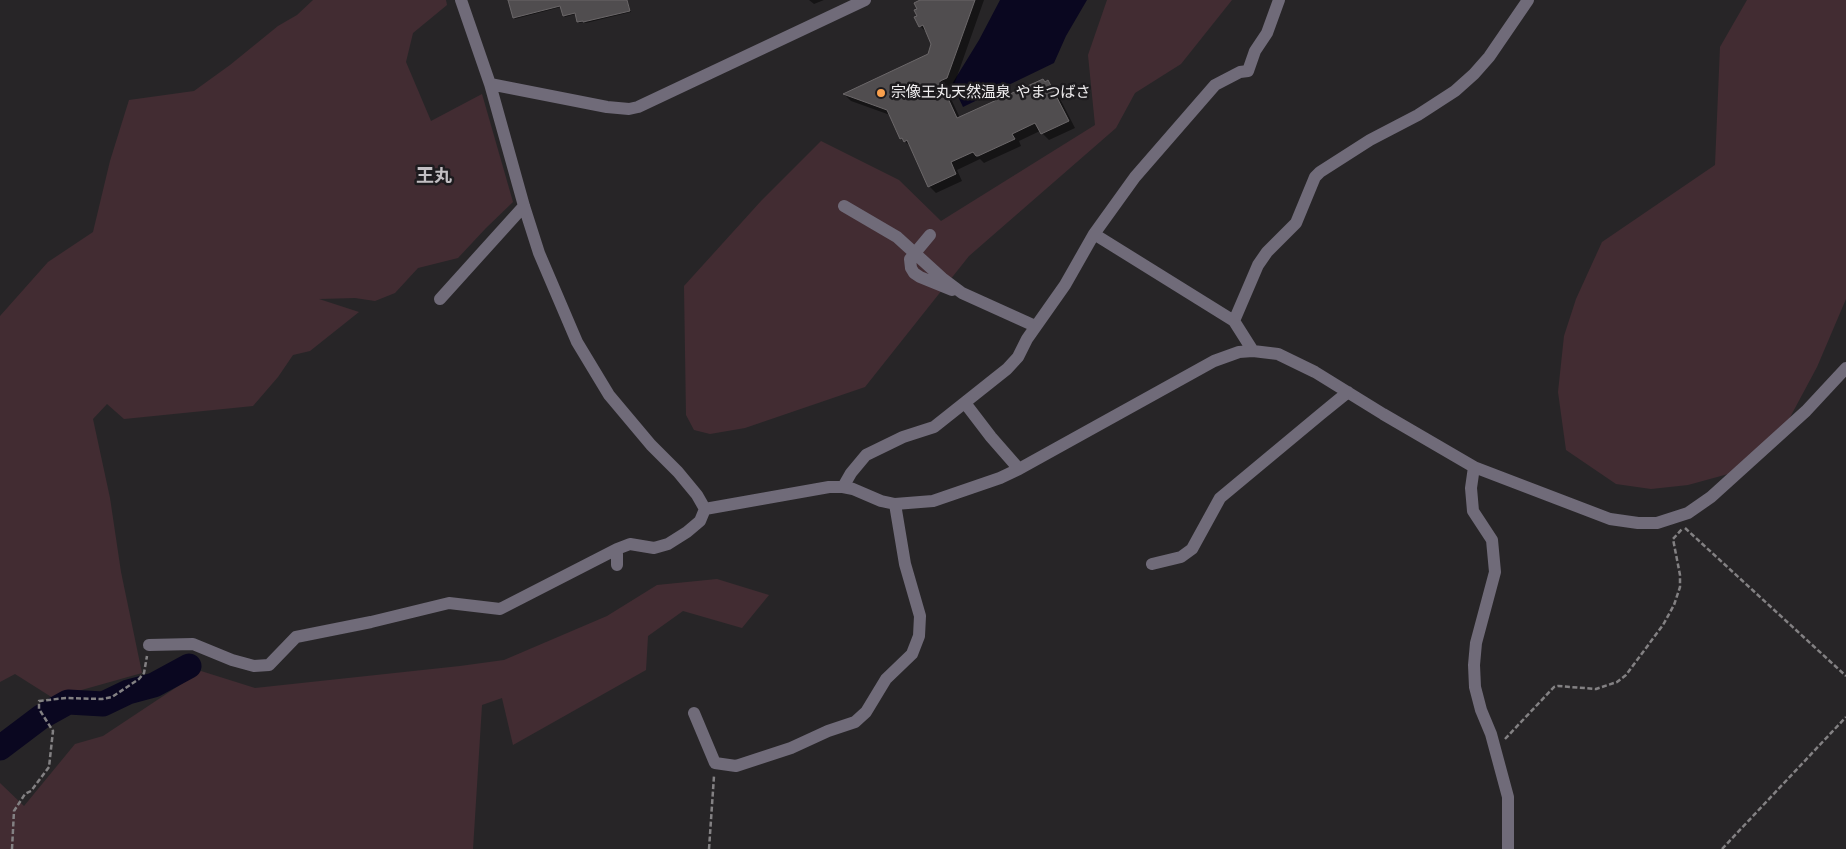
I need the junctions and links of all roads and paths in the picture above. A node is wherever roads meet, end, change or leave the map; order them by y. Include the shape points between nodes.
1 (461, 0) edge
2 (865, 0) edge
3 (1279, 0) edge
4 (1528, 0) edge
5 (490, 84) junction
6 (524, 206) junction
7 (844, 206) dead end
8 (1094, 234) junction
9 (930, 235) dead end
10 (915, 254) junction
11 (440, 299) dead end
12 (1234, 321) junction
13 (1035, 326) junction
14 (1253, 351) junction
15 (1846, 368) edge
16 (1348, 392) junction
17 (965, 403) junction
18 (1474, 466) junction
19 (1019, 469) junction
20 (843, 486) junction
21 (895, 504) junction
22 (705, 509) junction
23 (1680, 522) junction
24 (617, 549) junction
25 (1152, 564) dead end
26 (617, 565) dead end
27 (149, 645) joint
28 (1846, 676) edge
29 (694, 713) dead end
30 (1846, 717) edge
31 (1495, 749) junction
32 (715, 763) junction
33 (12, 849) edge
34 (709, 849) edge
35 (1508, 849) edge
36 (1722, 849) edge

1 - 5 street
2 - 5 street via 630,109
3 - 8 street via 1248,71 1215,84 1136,177
4 - 12 street via 1489,57 1455,91 1370,140 1315,177 1296,223 1258,265
5 - 6 street
6 - 11 street
6 - 22 street via 539,253 577,342 609,395 698,495
7 - 10 street via 897,238
8 - 12 street
8 - 13 street via 1065,285
9 - 10 street
10 - 13 street via 910,259 914,273
12 - 14 street
13 - 17 street via 1007,370
14 - 16 street via 1278,354
14 - 19 street via 1239,352 1214,361
15 - 23 street via 1806,411
16 - 18 street
16 - 25 street via 1220,498 1192,549 1181,557
17 - 19 street
17 - 20 street via 934,427 903,437 866,455
18 - 23 street via 1610,519 1638,523
18 - 31 street via 1471,488 1474,511 1492,540 1495,556 1495,572 1476,643 1475,687
19 - 21 street via 933,501
20 - 21 street
20 - 22 street
21 - 32 street via 905,564 920,616 919,636 912,654 886,680 866,712 854,722 736,766
22 - 24 street via 700,521 668,544 654,548 630,544
23 - 28 path
23 - 31 path via 1673,539 1680,575 1680,588 1674,605 1626,675 1617,682 1596,689 1554,687
24 - 26 street
24 - 27 street via 500,609 449,603 296,637 269,665 254,666 232,660 193,644
27 - 33 path via 144,673 120,693 102,700 66,698 39,701 39,709 53,730 49,767 14,811
29 - 32 street
30 - 36 path
31 - 35 street via 1508,796
32 - 34 path

